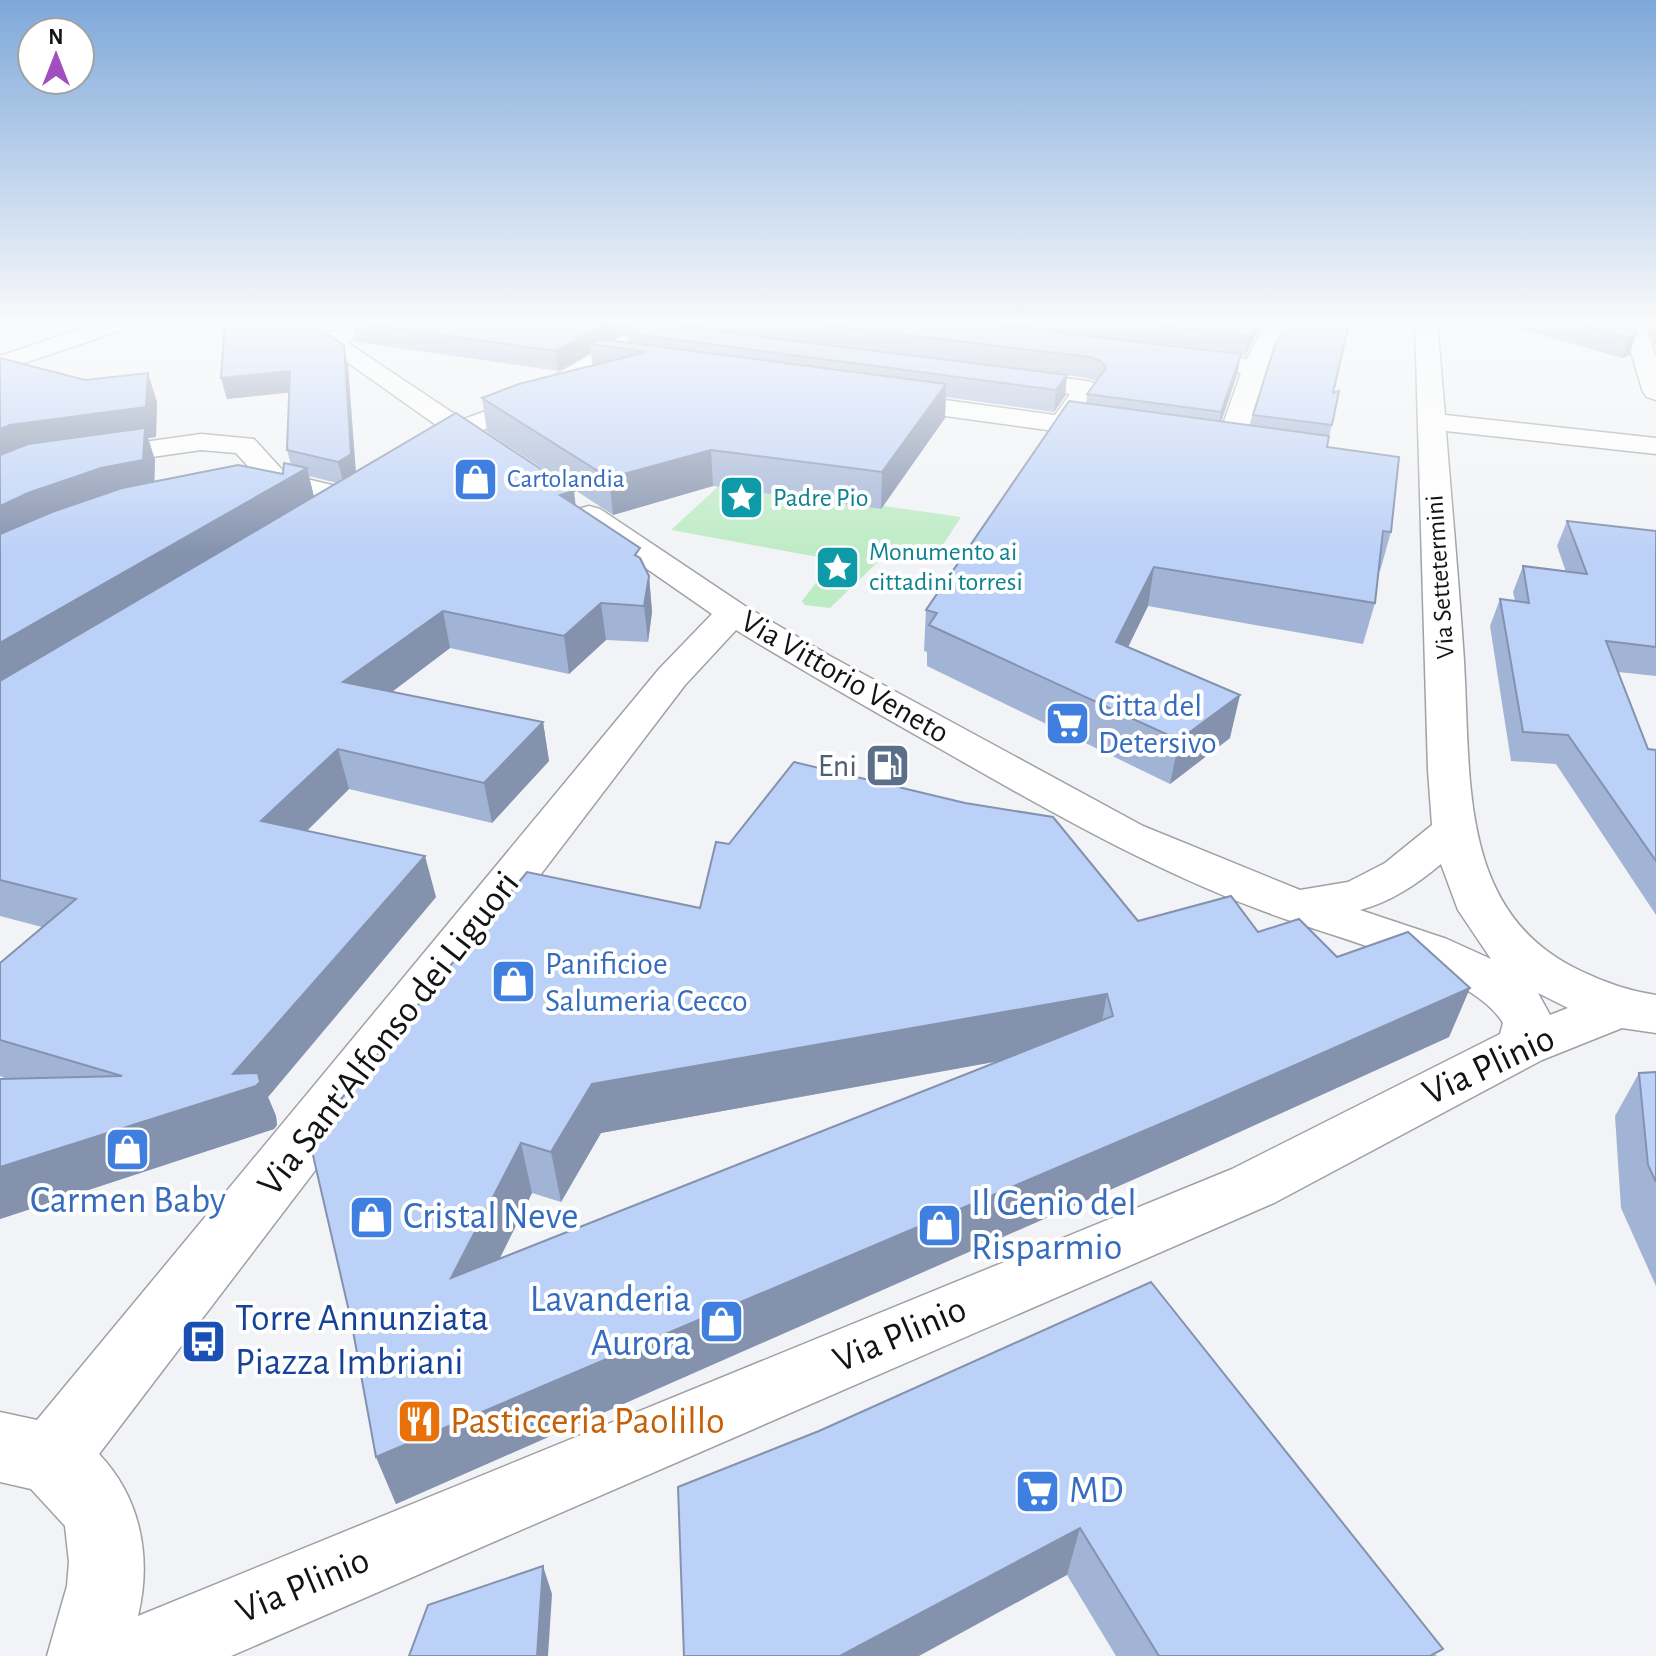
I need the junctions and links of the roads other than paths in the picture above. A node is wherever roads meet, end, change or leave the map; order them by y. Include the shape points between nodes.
1 (416, 400) edge
2 (530, 400) edge
3 (892, 400) edge
4 (1079, 400) edge
5 (1244, 400) edge
6 (1430, 400) edge
7 (1431, 421) junction
8 (1062, 424) junction
9 (1093, 428) edge
10 (459, 430) junction
11 (1199, 442) edge
12 (1656, 446) edge
13 (1229, 447) junction
14 (1260, 451) edge
15 (512, 465) edge
16 (0, 480) edge
17 (276, 480) junction
18 (373, 484) junction
19 (231, 489) edge
20 (562, 498) edge
21 (310, 522) edge
22 (733, 613) junction
23 (1454, 830) junction
24 (1296, 906) junction
25 (1638, 1012) edge
26 (1523, 1046) junction
27 (25, 1454) edge
28 (87, 1656) edge
29 (138, 1656) edge

1 - 10 main road
2 - 10 main road
3 - 8 main road
4 - 8 main road
5 - 13 main road
6 - 7 main road, Via Settetermini
7 - 12 main road
7 - 23 main road, Via Settetermini via 1448,713 1447,784
8 - 9 main road
10 - 15 main road
10 - 18 main road
11 - 13 main road
13 - 14 main road
16 - 17 main road via 33,465 201,442 244,445
17 - 18 main road
17 - 19 main road
18 - 21 main road
20 - 22 main road, Via Vittorio Veneto
22 - 24 main road, Via Vittorio Veneto via 1127,836
22 - 27 main road, Via Sant'Alfonso dei Liguori via 672,677
23 - 24 main road via 1401,873 1360,895
23 - 25 main road, Via Settetermini via 1481,909 1507,946 1550,978
24 - 26 main road, Via Vittorio Veneto via 1430,951 1484,977 1514,997 1529,1023
25 - 26 main road, Via Plinio
26 - 29 main road, Via Plinio via 1253,1186
27 - 28 main road via 83,1488 103,1529 109,1566 103,1611

